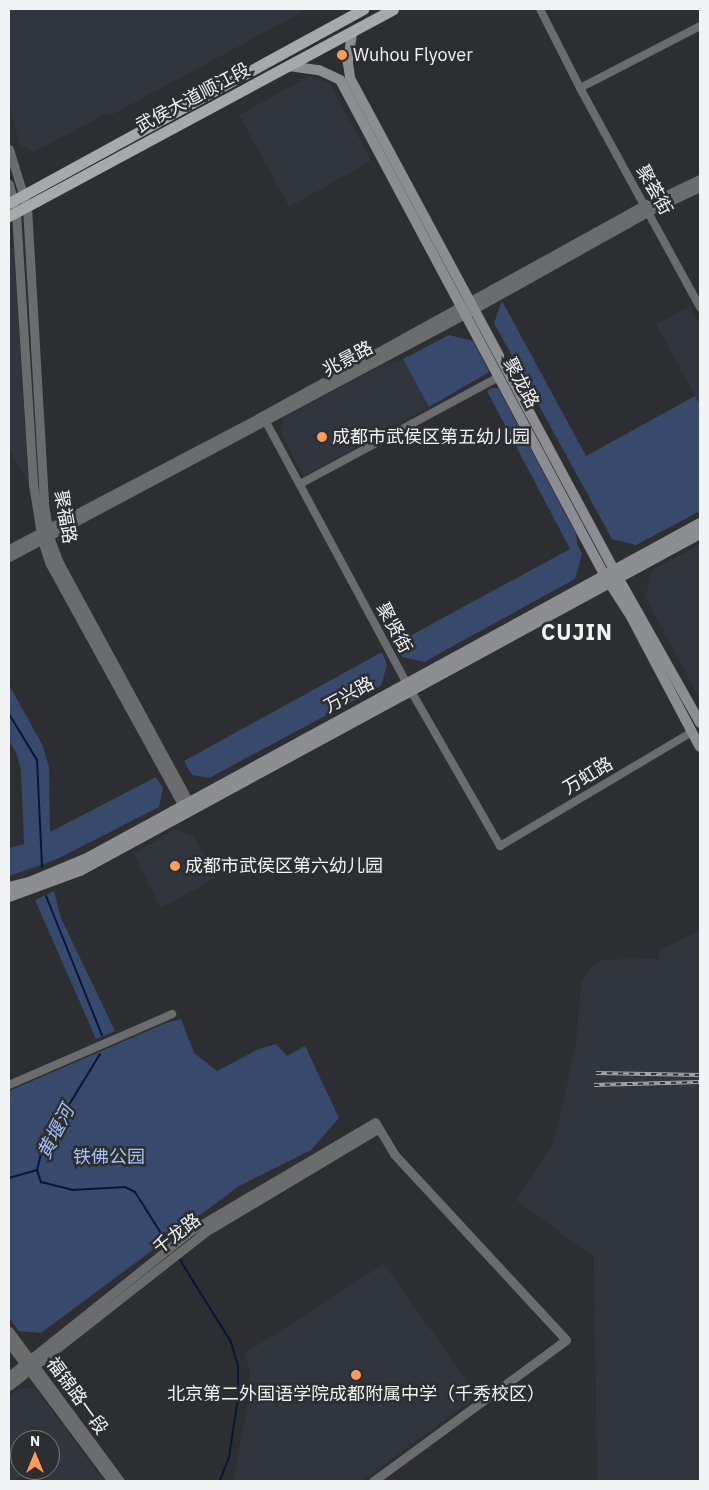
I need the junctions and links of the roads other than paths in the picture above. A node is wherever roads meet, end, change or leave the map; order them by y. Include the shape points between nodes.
1 (364, 9) edge
2 (392, 9) edge
3 (540, 9) edge
4 (700, 26) edge
5 (352, 33) junction
6 (289, 66) junction
7 (580, 88) junction
8 (9, 149) edge
9 (84, 162) junction
10 (91, 172) junction
11 (700, 179) edge
12 (9, 184) edge
13 (700, 187) edge
14 (15, 199) edge
15 (27, 207) junction
16 (647, 208) junction
17 (12, 215) edge
18 (700, 307) edge
19 (468, 308) junction
20 (499, 377) junction
21 (266, 422) junction
22 (300, 484) junction
23 (700, 523) edge
24 (700, 534) edge
25 (45, 535) junction
26 (9, 549) edge
27 (9, 557) edge
28 (612, 577) junction
29 (409, 687) junction
30 (700, 724) edge
31 (692, 732) junction
32 (700, 747) edge
33 (188, 808) junction
34 (500, 846) joint
35 (9, 888) edge
36 (9, 897) edge
37 (172, 1014) dead end
38 (9, 1085) edge
39 (9, 1331) edge
40 (9, 1343) edge
41 (29, 1365) junction
42 (9, 1376) edge
43 (9, 1386) edge
44 (112, 1481) edge
45 (120, 1481) edge
46 (373, 1481) edge

1 - 9 main road, 武侯大道顺江段
2 - 5 main road, 武侯大道顺江段
3 - 7 street, 聚荟街
4 - 7 street
5 - 6 main road, 武侯大道顺江段
5 - 19 main road, 聚龙路 via 348,63 350,78
6 - 10 main road, 武侯大道顺江段
6 - 19 main road, 聚龙路 via 319,70 340,80
7 - 16 street, 聚荟街
8 - 14 street
9 - 10 main road
9 - 14 main road, 武侯大道顺江段
10 - 15 main road, 武侯大道顺江段
11 - 16 street, 兆景路
12 - 14 street
13 - 16 street, 兆景路
14 - 15 street, 聚福路
14 - 17 street
15 - 17 main road, 武侯大道顺江段
15 - 25 street, 聚福路
16 - 18 street, 聚荟街
16 - 19 street, 兆景路
17 - 25 street via 33,484
19 - 20 main road, 聚龙路
19 - 21 street, 兆景路
19 - 25 street, 兆景路
19 - 28 main road, 聚龙路
20 - 22 street
20 - 28 main road, 聚龙路
21 - 22 street, 聚贤街
21 - 25 street, 兆景路
22 - 29 street, 聚贤街
23 - 28 main road, 万兴路
24 - 28 main road
25 - 26 street, 兆景路
25 - 27 street, 兆景路
25 - 33 street, 聚福路
28 - 29 main road, 万兴路
28 - 30 main road, 聚龙路
28 - 31 main road, 聚龙路
29 - 33 main road, 万兴路
29 - 34 street, 聚贤街
31 - 32 main road, 聚龙路
31 - 34 street, 万虹路
33 - 35 main road, 万兴路 via 89,857
33 - 36 main road via 80,871
37 - 38 street
39 - 41 street, 福锦路一段
40 - 41 street, 福锦路一段
41 - 42 street, 千龙路
41 - 43 street, 千龙路
41 - 44 street, 福锦路一段
41 - 45 street, 福锦路一段
41 - 46 street, 千龙路 via 207,1231 377,1125 394,1154 566,1340

